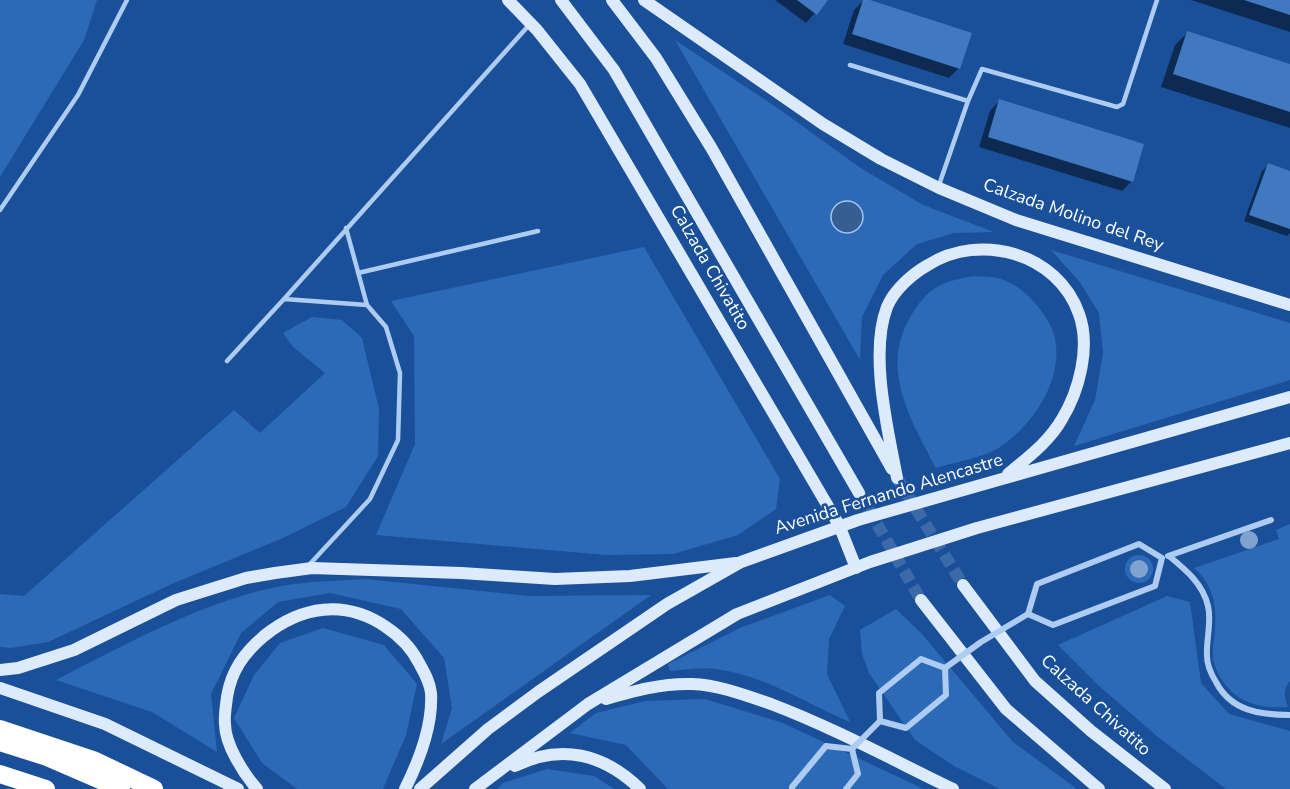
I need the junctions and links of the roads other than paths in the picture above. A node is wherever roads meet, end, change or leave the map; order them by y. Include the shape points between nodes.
1 (127, 0) edge
2 (508, 0) edge
3 (561, 0) edge
4 (612, 0) edge
5 (1157, 0) edge
6 (650, 2) edge
7 (530, 23) junction
8 (850, 65) dead end
9 (968, 101) junction
10 (939, 188) junction
11 (0, 210) edge
12 (345, 228) junction
13 (538, 231) dead end
14 (358, 273) junction
15 (284, 299) junction
16 (367, 305) junction
17 (1290, 305) edge
18 (227, 361) dead end
19 (1290, 397) edge
20 (1290, 443) edge
21 (1003, 478) junction
22 (859, 493) tunnel mouth
23 (1271, 520) dead end
24 (839, 525) junction
25 (1166, 557) junction
26 (741, 562) junction
27 (856, 568) junction
28 (305, 569) junction
29 (963, 585) tunnel mouth
30 (921, 600) tunnel mouth
31 (1028, 614) junction
32 (945, 668) junction
33 (0, 670) edge
34 (0, 688) edge
35 (588, 704) junction
36 (1290, 715) edge
37 (880, 721) junction
38 (0, 729) edge
39 (0, 742) edge
40 (852, 749) junction
41 (0, 774) edge
42 (494, 775) junction
43 (0, 787) edge
44 (7, 789) edge
45 (46, 789) edge
46 (121, 789) edge
47 (153, 789) edge
48 (238, 789) edge
49 (257, 789) edge
50 (405, 789) edge
51 (420, 789) edge
52 (475, 789) edge
53 (640, 789) edge
54 (792, 789) edge
55 (846, 789) edge
56 (953, 789) edge
57 (1099, 789) edge
58 (1166, 789) edge

1 - 11 lane via 78,95
2 - 7 main road, Calzada Chivatito
3 - 22 main road, Calzada Chivatito via 614,70
4 - 21 main road via 657,58 712,149 897,478 880,354 883,322 899,288 936,259 974,249 993,249 1031,260 1062,284 1080,315 1083,339 1076,386 1060,422 1037,450
5 - 9 lane via 1123,104 1117,107 982,69
6 - 10 main road, Calzada Molino del Rey via 823,124
7 - 12 lane
7 - 24 main road, Calzada Chivatito via 580,84
8 - 9 lane
9 - 10 lane
10 - 17 main road, Calzada Molino del Rey via 1016,220
12 - 14 lane
12 - 15 lane
13 - 14 lane
14 - 16 lane
15 - 16 lane
15 - 18 lane
16 - 28 lane via 386,327 400,373 398,440 370,499
19 - 21 main road, Avenida Fernando Alencastre
20 - 27 main road via 977,528
21 - 24 main road, Avenida Fernando Alencastre
23 - 25 street
24 - 26 main road, Avenida Fernando Alencastre
24 - 27 main road, Calzada Chivatito
25 - 31 street via 1155,586 1053,625
25 - 31 street via 1139,544 1037,584
25 - 36 street via 1197,582 1204,593 1210,623 1207,658 1221,693 1250,711
26 - 28 main road via 630,576 555,579
26 - 51 main road, Avenida Fernando Alencastre via 667,604 538,692 488,729
27 - 35 main road via 737,614
28 - 33 main road via 246,578 176,600 74,650
29 - 58 main road, Calzada Chivatito via 1035,681 1090,731
30 - 57 main road via 1006,709
31 - 32 street, bridge
32 - 37 street via 946,695 906,728
32 - 37 street via 921,659 879,693
34 - 48 main road via 105,724
35 - 42 main road
35 - 56 main road via 641,688 667,685 725,689 831,729
37 - 40 street, bridge
38 - 47 highway via 93,760
39 - 46 highway via 47,757
40 - 54 street via 826,746
40 - 55 street via 858,774
41 - 45 highway
42 - 52 main road
42 - 53 main road via 539,756 576,754 613,766
43 - 44 highway
49 - 50 main road via 233,752 224,726 229,681 256,643 279,624 304,613 329,609 368,615 405,641 425,674 431,690 431,710

